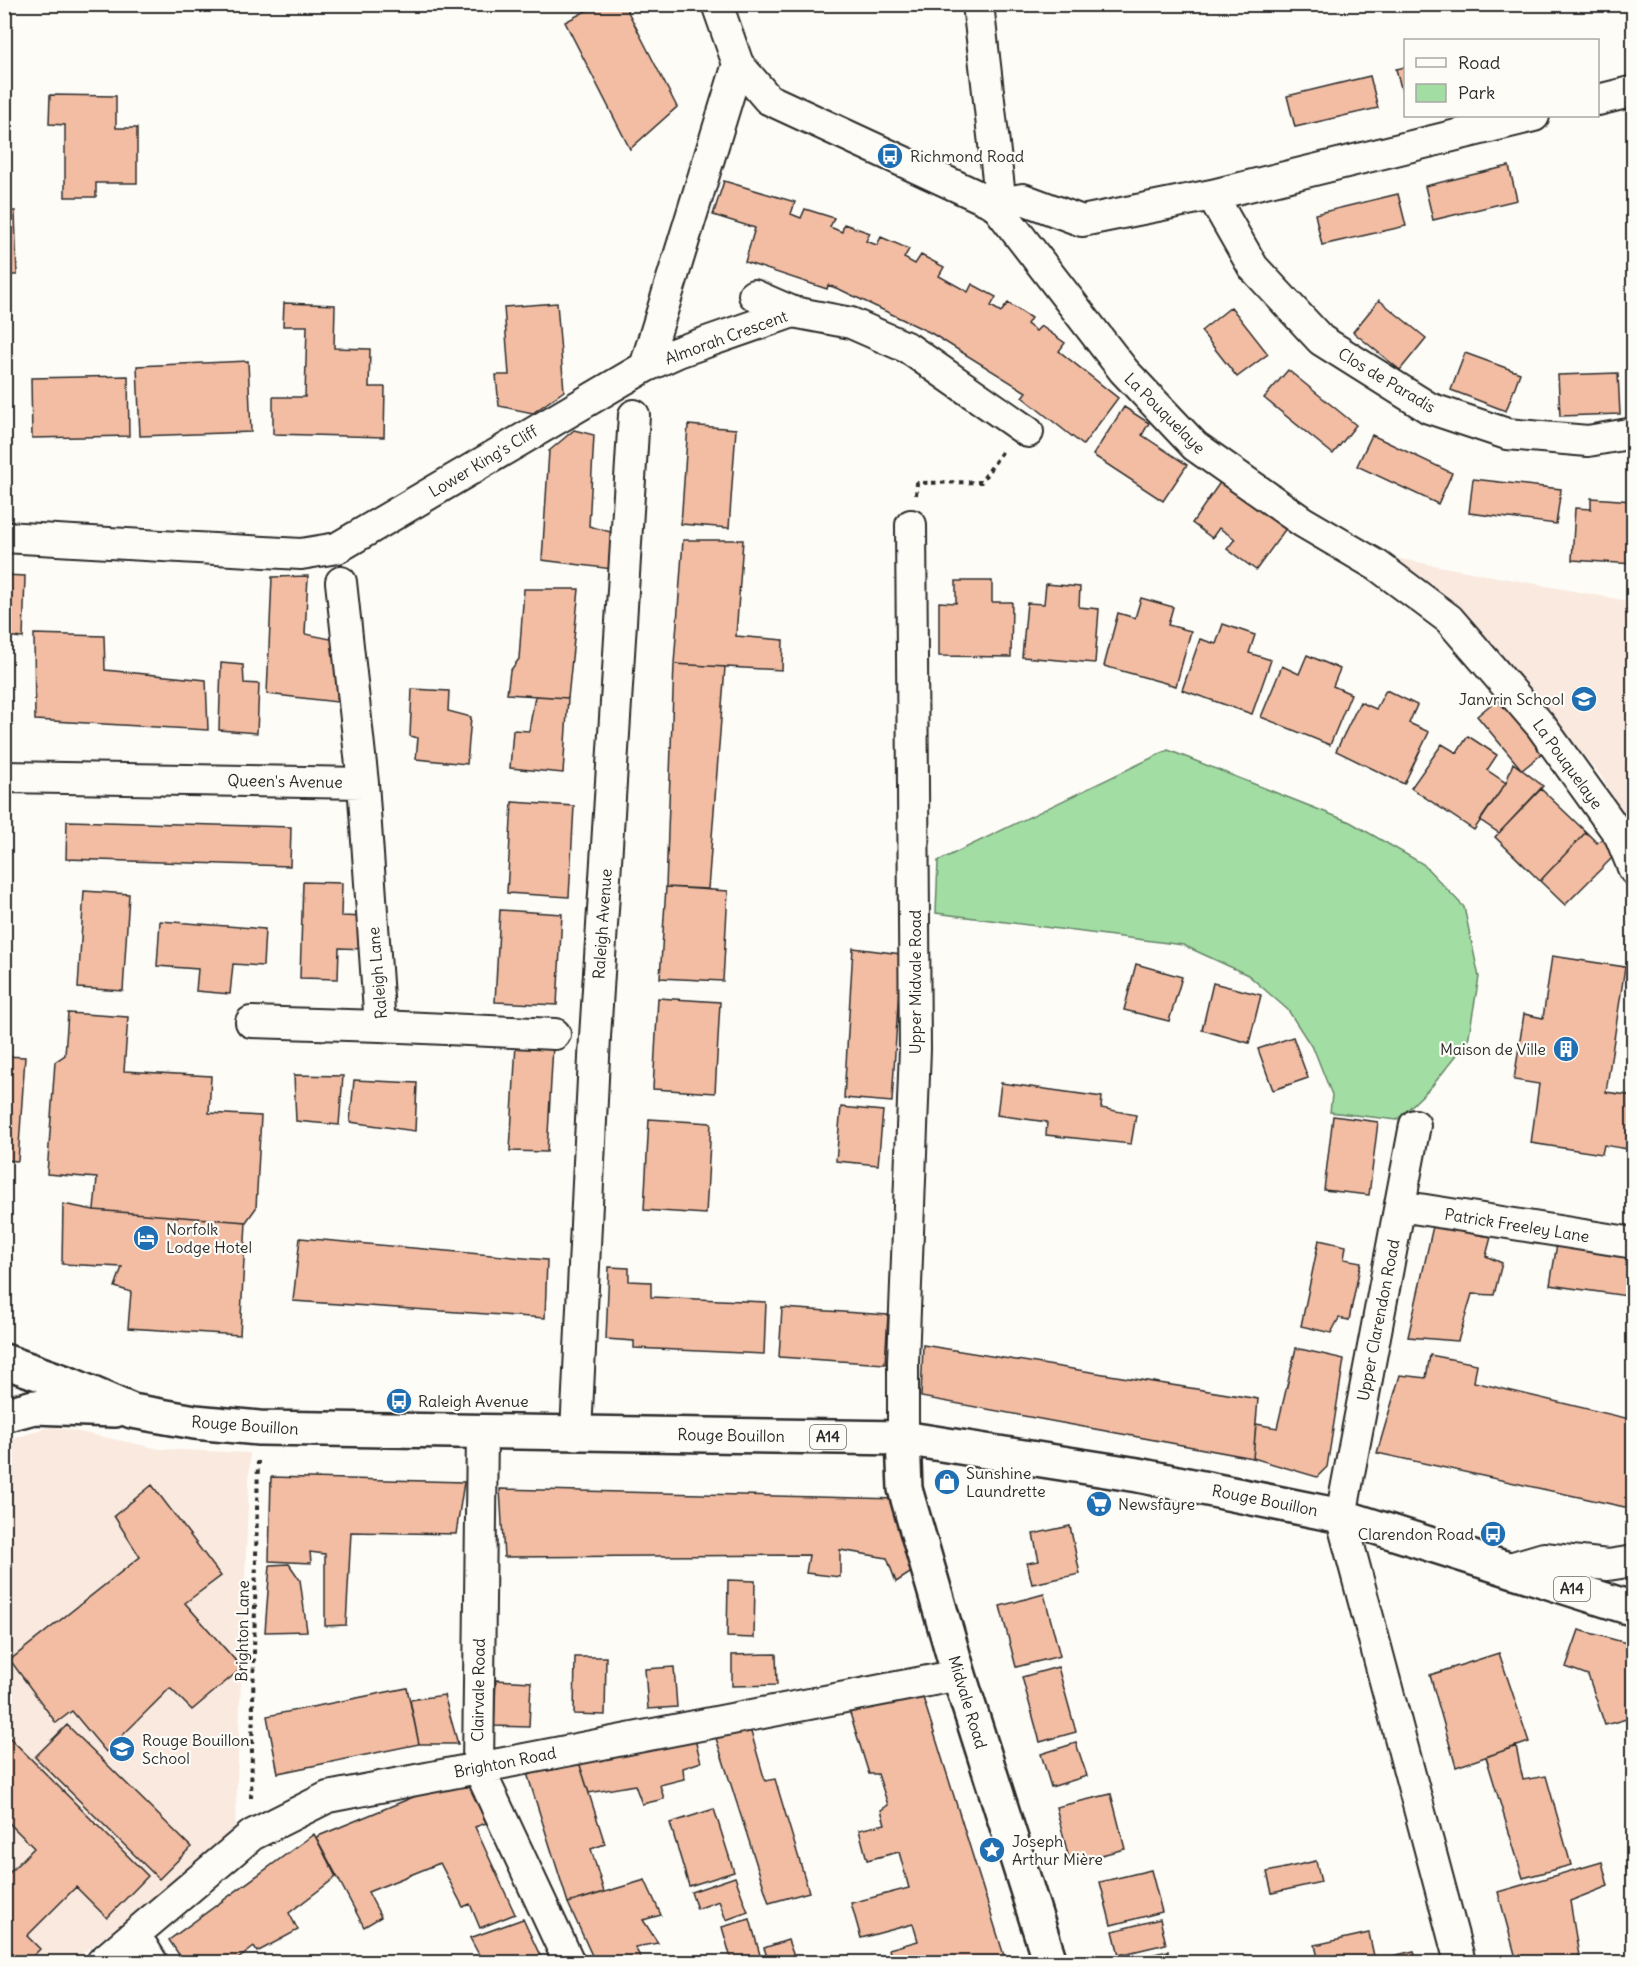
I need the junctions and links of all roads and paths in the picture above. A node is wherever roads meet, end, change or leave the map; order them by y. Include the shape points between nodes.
1 (717, 4) edge
2 (978, 4) edge
3 (738, 64) junction
4 (1634, 91) edge
5 (1599, 100) edge
6 (1530, 117) edge
7 (1212, 195) junction
8 (995, 204) junction
9 (754, 295) dead end
10 (793, 312) junction
11 (645, 367) junction
12 (634, 416) dead end
13 (1024, 429) joint
14 (1634, 433) edge
15 (911, 525) joint
16 (4, 537) edge
17 (341, 582) dead end
18 (4, 777) edge
19 (363, 783) junction
20 (1634, 870) edge
21 (251, 1022) dead end
22 (380, 1026) junction
23 (555, 1035) dead end
24 (1415, 1125) dead end
25 (1400, 1206) junction
26 (1634, 1243) edge
27 (4, 1361) edge
28 (132, 1411) junction
29 (4, 1415) edge
30 (259, 1428) junction
31 (482, 1433) junction
32 (576, 1433) junction
33 (903, 1438) junction
34 (1341, 1516) junction
35 (1634, 1561) edge
36 (1510, 1568) junction
37 (1634, 1609) edge
38 (959, 1675) junction
39 (478, 1767) junction
40 (252, 1835) junction
41 (136, 1936) junction
42 (102, 1962) edge
43 (152, 1962) edge
44 (569, 1962) edge
45 (1050, 1962) edge
46 (1460, 1962) edge

1 - 3 street, La Pouquelaye
2 - 8 street via 999,188
3 - 8 street, La Pouquelaye via 768,99
3 - 11 street
4 - 5 street
6 - 7 street
7 - 8 street via 1082,221 1023,199
7 - 14 street, Clos de Paradis via 1254,267 1321,340 1429,408 1507,434 1588,441
8 - 20 street, La Pouquelaye via 1124,371 1195,446 1303,522 1378,566 1449,619 1541,726 1620,836
9 - 10 street
10 - 11 street, Almorah Crescent
10 - 13 street, Almorah Crescent via 851,323 908,348
11 - 16 street, Lower King's Cliff via 337,548 301,554
12 - 32 street, Raleigh Avenue via 595,1037
13 - 15 path via 981,482 917,483
15 - 33 street, Upper Midvale Road via 915,1049
17 - 19 street, Queen's Avenue
18 - 19 street, Queen's Avenue
19 - 22 street, Raleigh Lane
21 - 22 street
22 - 23 street, Raleigh Lane
24 - 25 street, Upper Clarendon Road
25 - 26 street, Patrick Freeley Lane
25 - 34 street, Upper Clarendon Road
27 - 28 main road, Rouge Bouillon
28 - 29 main road, Rouge Bouillon via 34,1407
28 - 30 main road, Rouge Bouillon / A14
30 - 31 main road, Rouge Bouillon / A14
30 - 40 path, Brighton Lane via 250,1766
31 - 32 main road, Rouge Bouillon / A14
31 - 39 street, Clairvale Road
32 - 33 main road, Rouge Bouillon / A14
33 - 34 main road, Rouge Bouillon / A14 via 1138,1475
33 - 38 main road, Midvale Road via 905,1489
34 - 36 main road, Rouge Bouillon / A14
34 - 46 street
35 - 36 street via 1608,1565 1544,1558
36 - 37 main road, Rouge Bouillon / A14
38 - 39 street, Brighton Road
38 - 45 main road, Midvale Road
39 - 40 street, Brighton Road via 328,1797
39 - 44 street, Clairvale Road
40 - 41 street, Brighton Road
41 - 42 street, Brighton Road
41 - 43 street

